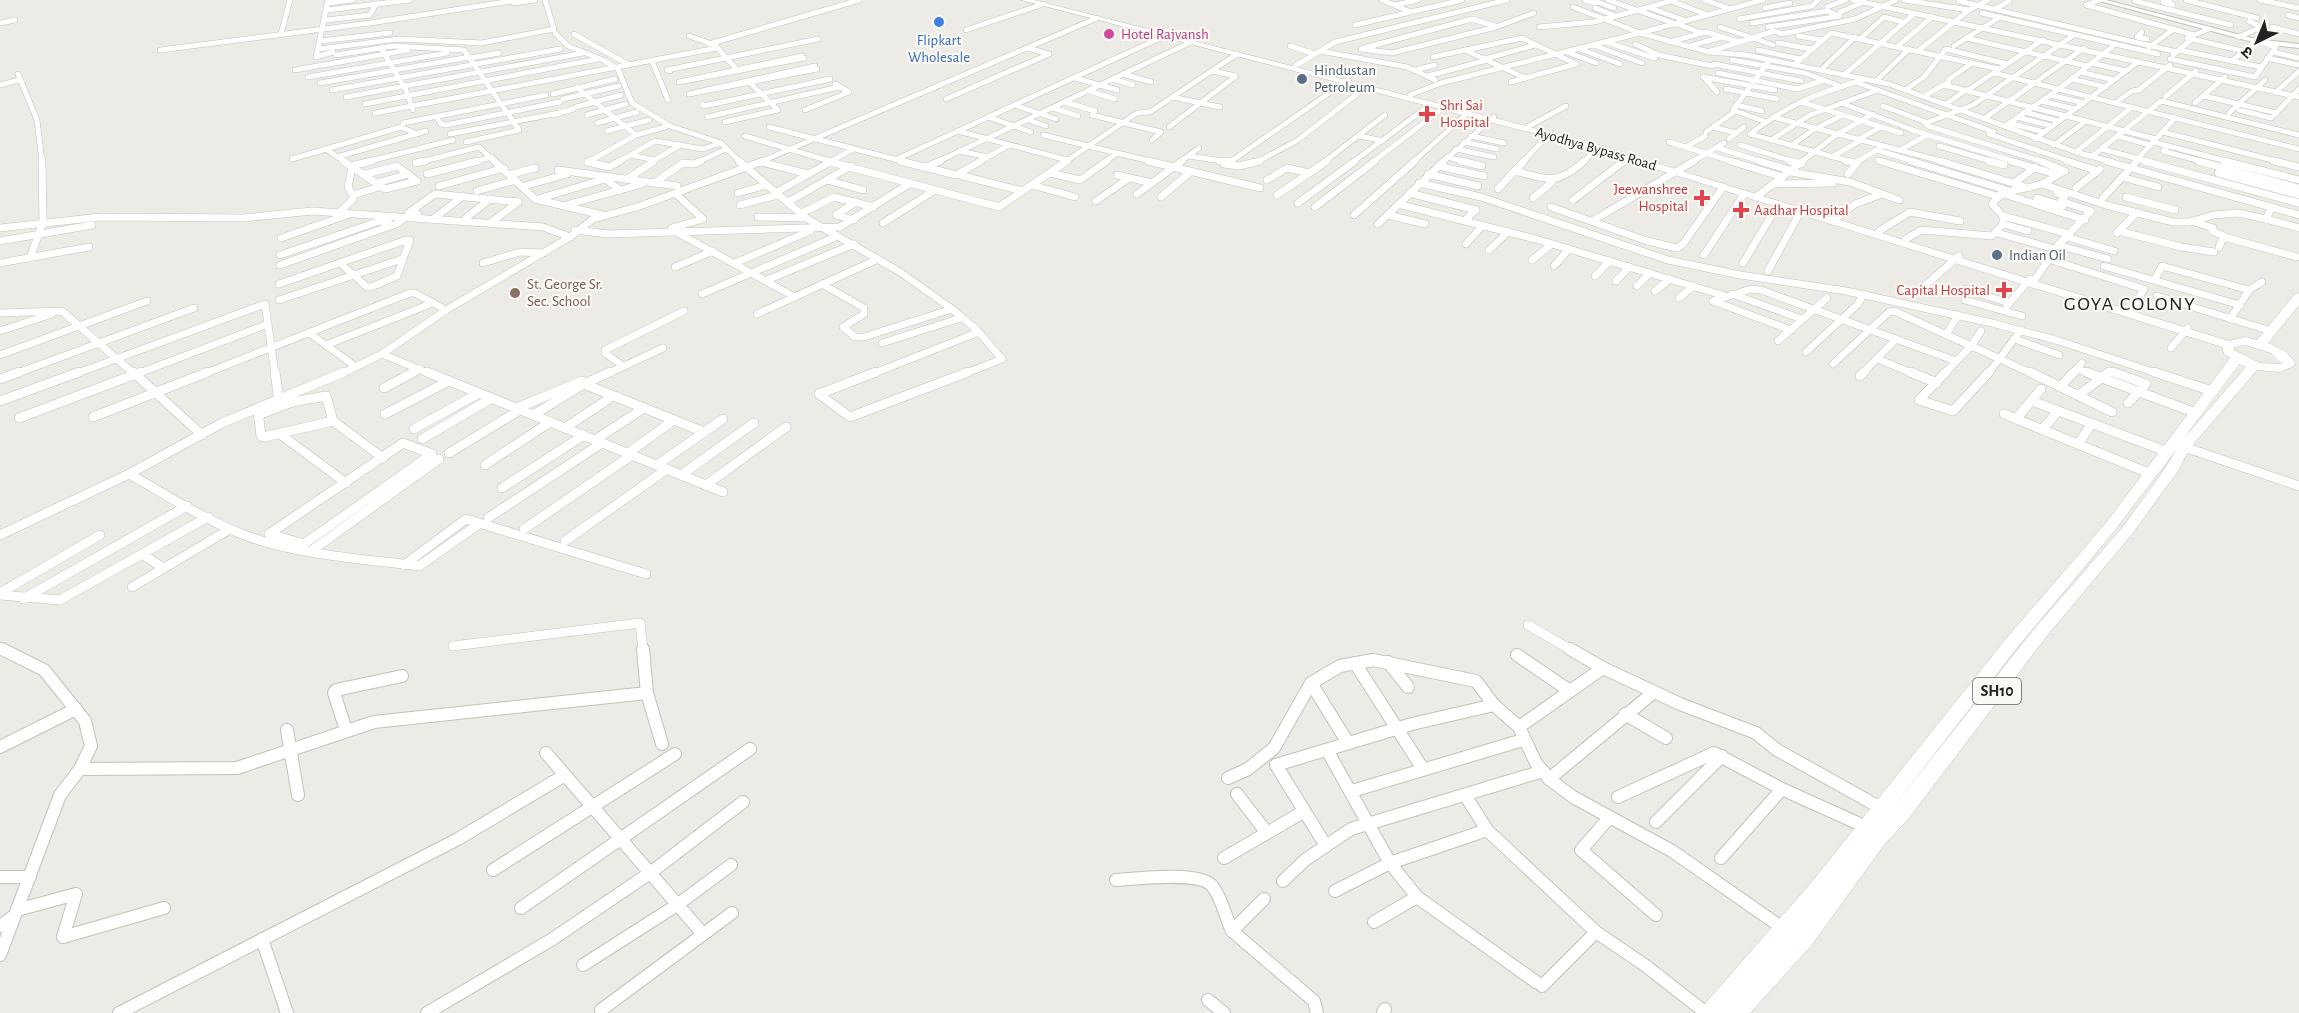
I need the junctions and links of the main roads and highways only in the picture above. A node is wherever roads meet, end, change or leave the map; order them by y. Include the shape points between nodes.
1 (1025, 0) edge
2 (1039, 2) edge
3 (1167, 35) junction
4 (1347, 81) junction
5 (1411, 93) junction
6 (1492, 118) junction
7 (1681, 171) junction
8 (1758, 195) junction
9 (1802, 209) junction
10 (1834, 219) junction
11 (1957, 258) junction
12 (2031, 281) junction
13 (2299, 297) edge
14 (2186, 330) junction
15 (2260, 344) junction
16 (2233, 348) junction
17 (2254, 365) junction
18 (2290, 365) edge
19 (2299, 374) edge
20 (2176, 450) junction
21 (1743, 991) junction
22 (1711, 1013) edge
23 (1735, 1013) edge

1 - 2 main road, Ayodhya Bypass Road
2 - 3 main road, Ayodhya Bypass Road
2 - 3 main road, Ayodhya Bypass Road
3 - 4 main road, Ayodhya Bypass Road
3 - 4 main road, Ayodhya Bypass Road
4 - 5 main road, Ayodhya Bypass Road
4 - 5 main road, Ayodhya Bypass Road
5 - 6 main road, Ayodhya Bypass Road via 1438,105
6 - 7 main road, Ayodhya Bypass Road
6 - 7 main road, Ayodhya Bypass Road
7 - 8 main road, Ayodhya Bypass Road
7 - 8 main road, Ayodhya Bypass Road via 1744,194
8 - 9 main road, Ayodhya Bypass Road
8 - 9 main road, Ayodhya Bypass Road
9 - 10 main road, Ayodhya Bypass Road
10 - 11 main road, Ayodhya Bypass Road
10 - 11 main road, Ayodhya Bypass Road
11 - 12 main road, Ayodhya Bypass Road
12 - 14 main road, Ayodhya Bypass Road
12 - 14 main road, Ayodhya Bypass Road
13 - 15 main road
14 - 16 main road, Ayodhya Bypass Road
15 - 16 main road
15 - 18 main road via 2280,352
16 - 17 main road
16 - 20 main road, SH10
17 - 18 main road
17 - 20 main road, SH10
18 - 19 main road
20 - 21 main road, SH10 via 2151,474 2011,644 1784,929
20 - 21 main road, SH10 via 2171,471 2127,531 2039,635 1803,939
21 - 22 main road, SH10
21 - 23 main road, SH10

